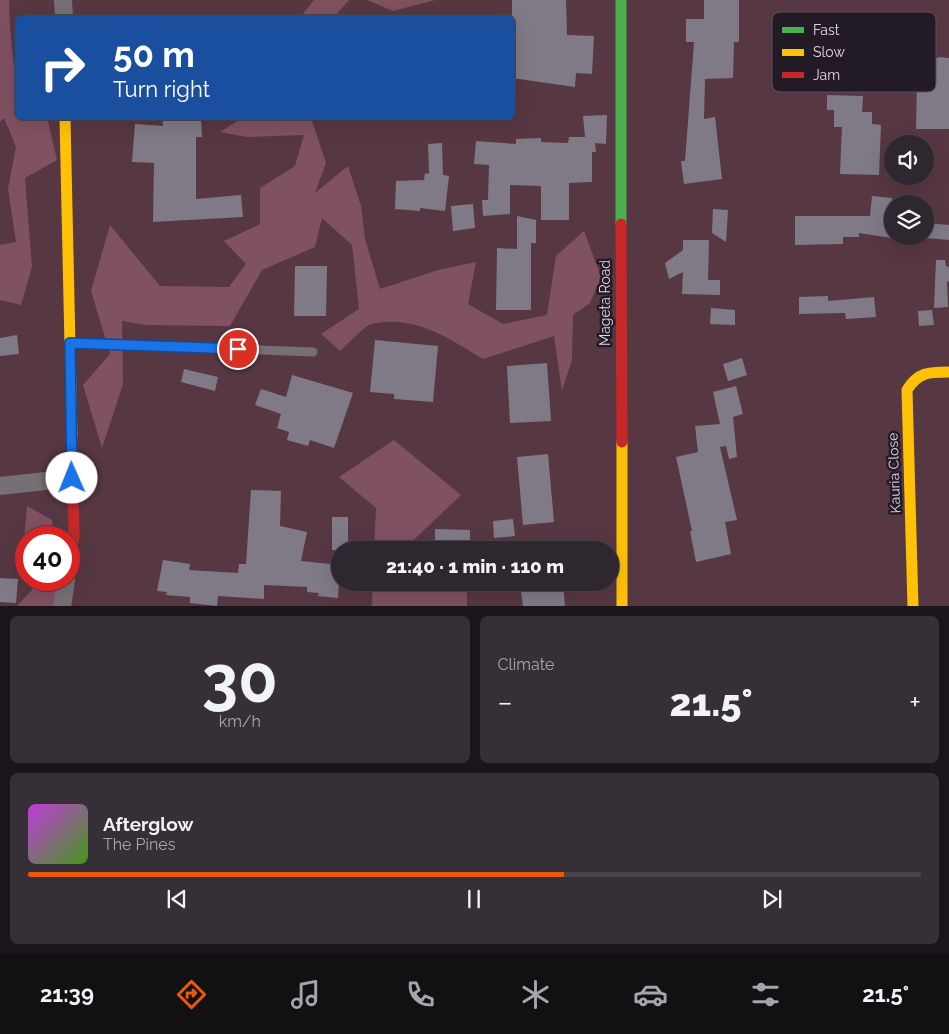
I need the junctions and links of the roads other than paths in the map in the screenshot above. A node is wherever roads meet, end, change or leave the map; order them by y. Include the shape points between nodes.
1 (63, 0) edge
2 (620, 0) edge
3 (64, 15) edge
4 (66, 120) edge
5 (70, 343) junction
6 (313, 352) dead end
7 (949, 372) edge
8 (72, 478) junction
9 (0, 486) edge
10 (74, 526) edge
11 (64, 591) edge
12 (62, 606) edge
13 (622, 606) edge
14 (912, 606) edge

1 - 3 street
2 - 13 street, Mageta Road
4 - 5 street
5 - 6 lane
5 - 8 street
7 - 14 street, Kauria Close via 923,372 914,377 907,390
8 - 9 street
8 - 10 street
11 - 12 street

